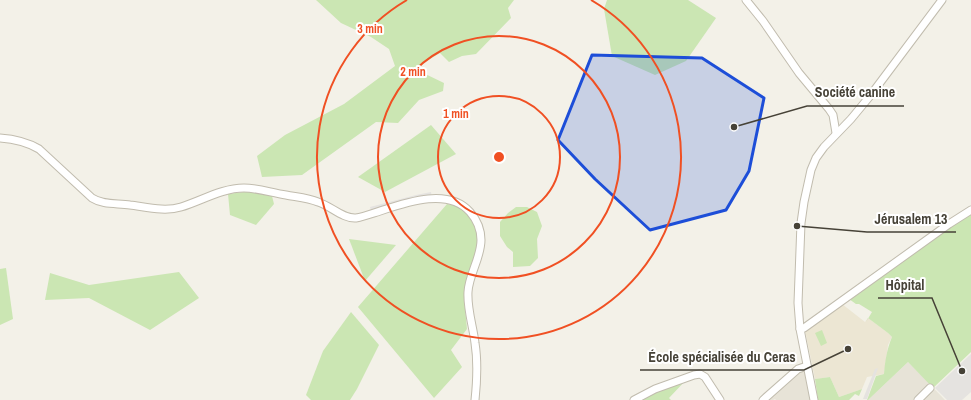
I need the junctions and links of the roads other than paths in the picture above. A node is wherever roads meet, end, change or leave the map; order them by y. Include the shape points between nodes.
1 (746, 0) edge
2 (942, 0) edge
3 (836, 133) junction
4 (0, 138) edge
5 (971, 210) edge
6 (800, 329) junction
7 (807, 366) junction
8 (930, 388) dead end
9 (475, 400) edge
10 (634, 400) edge
11 (720, 400) edge
12 (763, 400) edge
13 (814, 400) edge
14 (918, 400) edge

1 - 3 street via 799,73 829,109 833,115
2 - 3 street via 870,96
3 - 6 street via 816,158 811,170 800,223
4 - 9 street via 20,141 39,149 92,198 107,203 176,208 243,188 318,202 349,218 425,200 440,198 459,203 474,216 481,236 479,255 468,293 477,360
5 - 6 street
6 - 7 street
7 - 12 street via 798,369
7 - 13 street
8 - 14 street
10 - 11 street via 661,386 700,374 705,377

